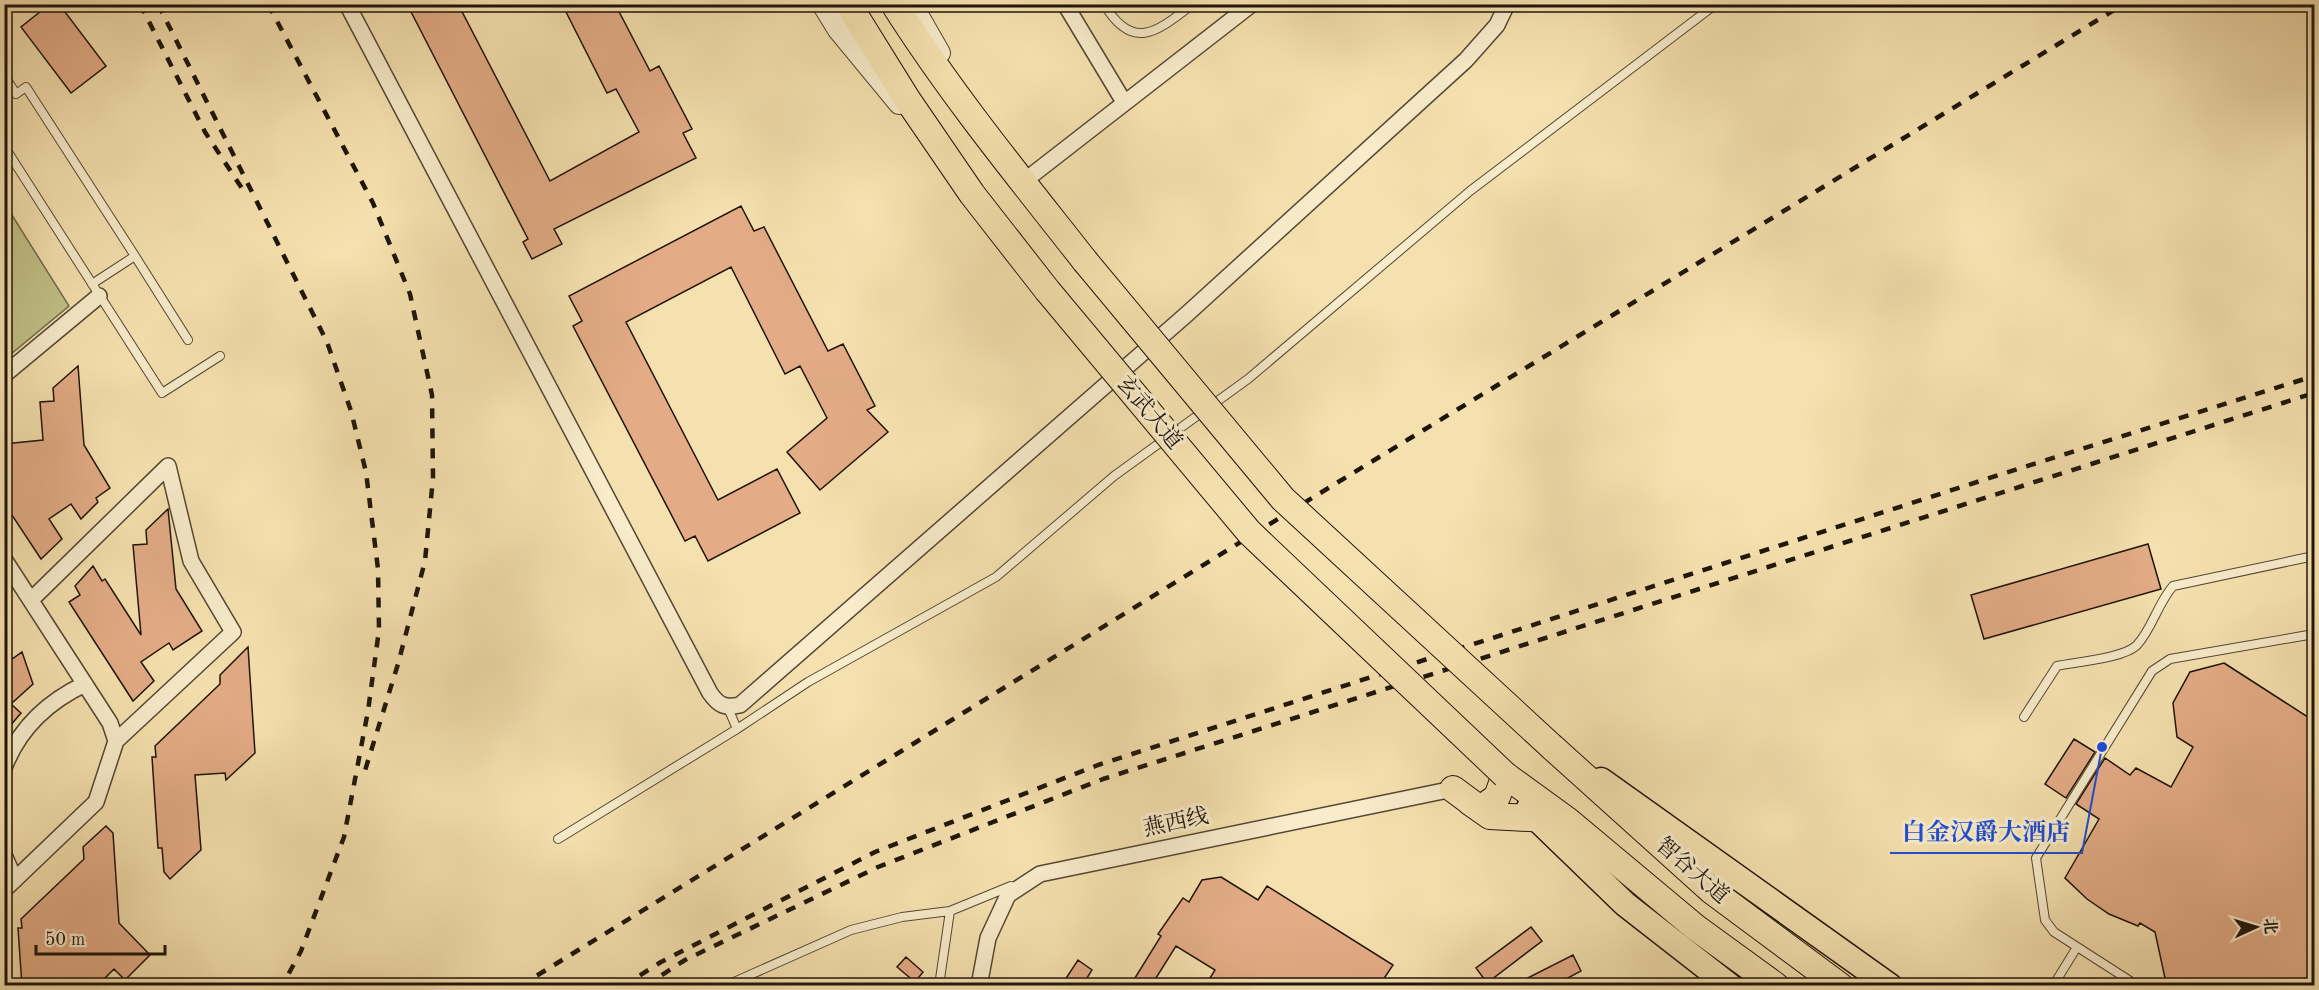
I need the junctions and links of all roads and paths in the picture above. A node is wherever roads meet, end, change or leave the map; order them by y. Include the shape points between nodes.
1 (347, 4) edge
2 (822, 4) edge
3 (848, 4) edge
4 (894, 4) edge
5 (912, 4) edge
6 (1065, 4) edge
7 (1104, 4) edge
8 (1193, 4) edge
9 (1252, 4) edge
10 (1507, 4) edge
11 (1716, 4) edge
12 (4, 75) edge
13 (1124, 102) junction
14 (4, 146) edge
15 (994, 146) junction
16 (1023, 182) junction
17 (972, 194) junction
18 (135, 256) junction
19 (96, 290) junction
20 (188, 340) dead end
21 (220, 356) dead end
22 (4, 375) edge
23 (2314, 556) edge
24 (4, 559) edge
25 (31, 600) junction
26 (2314, 634) edge
27 (85, 684) junction
28 (728, 708) junction
29 (2024, 717) dead end
30 (737, 729) junction
31 (116, 741) junction
32 (1552, 747) junction
33 (4, 768) edge
34 (1505, 774) junction
35 (1453, 789) junction
36 (1537, 819) junction
37 (1567, 820) junction
38 (558, 839) dead end
39 (4, 855) edge
40 (1040, 874) junction
41 (10, 885) edge
42 (950, 911) junction
43 (2077, 947) junction
44 (1719, 981) edge
45 (725, 986) edge
46 (936, 986) edge
47 (979, 986) edge
48 (1776, 986) edge
49 (1840, 986) edge
50 (1890, 986) edge
51 (2053, 986) edge
52 (2138, 986) edge

1 - 28 street via 710,693 718,704
2 - 17 street via 838,30
3 - 17 highway, 玄武大道
4 - 15 highway
5 - 15 street
6 - 13 street
7 - 8 lane via 1121,27 1145,34 1162,28
9 - 13 street
10 - 28 street via 1497,25 1466,60 1187,314 740,705
11 - 30 lane via 1470,191 1248,379 1114,476 996,577 808,682
12 - 18 lane via 16,94 26,87
13 - 16 street
14 - 19 lane
15 - 16 highway
16 - 32 highway, bridge via 1283,499
17 - 34 highway, 玄武大道, bridge via 1249,532
18 - 19 lane
18 - 20 lane
19 - 21 lane via 162,393
19 - 22 street
23 - 29 lane via 2174,586 2137,645 2127,652 2057,666
24 - 25 street
25 - 27 street
25 - 31 street via 168,466 191,561 233,632
26 - 43 lane via 2170,659 2152,671 2036,858 2045,921
27 - 31 street via 110,723
27 - 33 street via 39,713 17,741
28 - 30 lane
30 - 38 lane
31 - 41 street via 96,802
32 - 49 highway, 智谷大道 via 1712,891
32 - 50 main road
34 - 35 highway via 1497,797 1480,809
34 - 36 main road
34 - 37 highway, 智谷大道
35 - 36 highway via 1490,816
35 - 40 street, 燕西线
36 - 37 highway
36 - 44 main road via 1625,904
37 - 48 highway, 智谷大道 via 1695,927
39 - 41 street
40 - 42 lane
40 - 47 street, 燕西线 via 1008,895 988,938
42 - 45 lane via 902,917 851,930
42 - 46 lane
43 - 51 lane
43 - 52 lane

